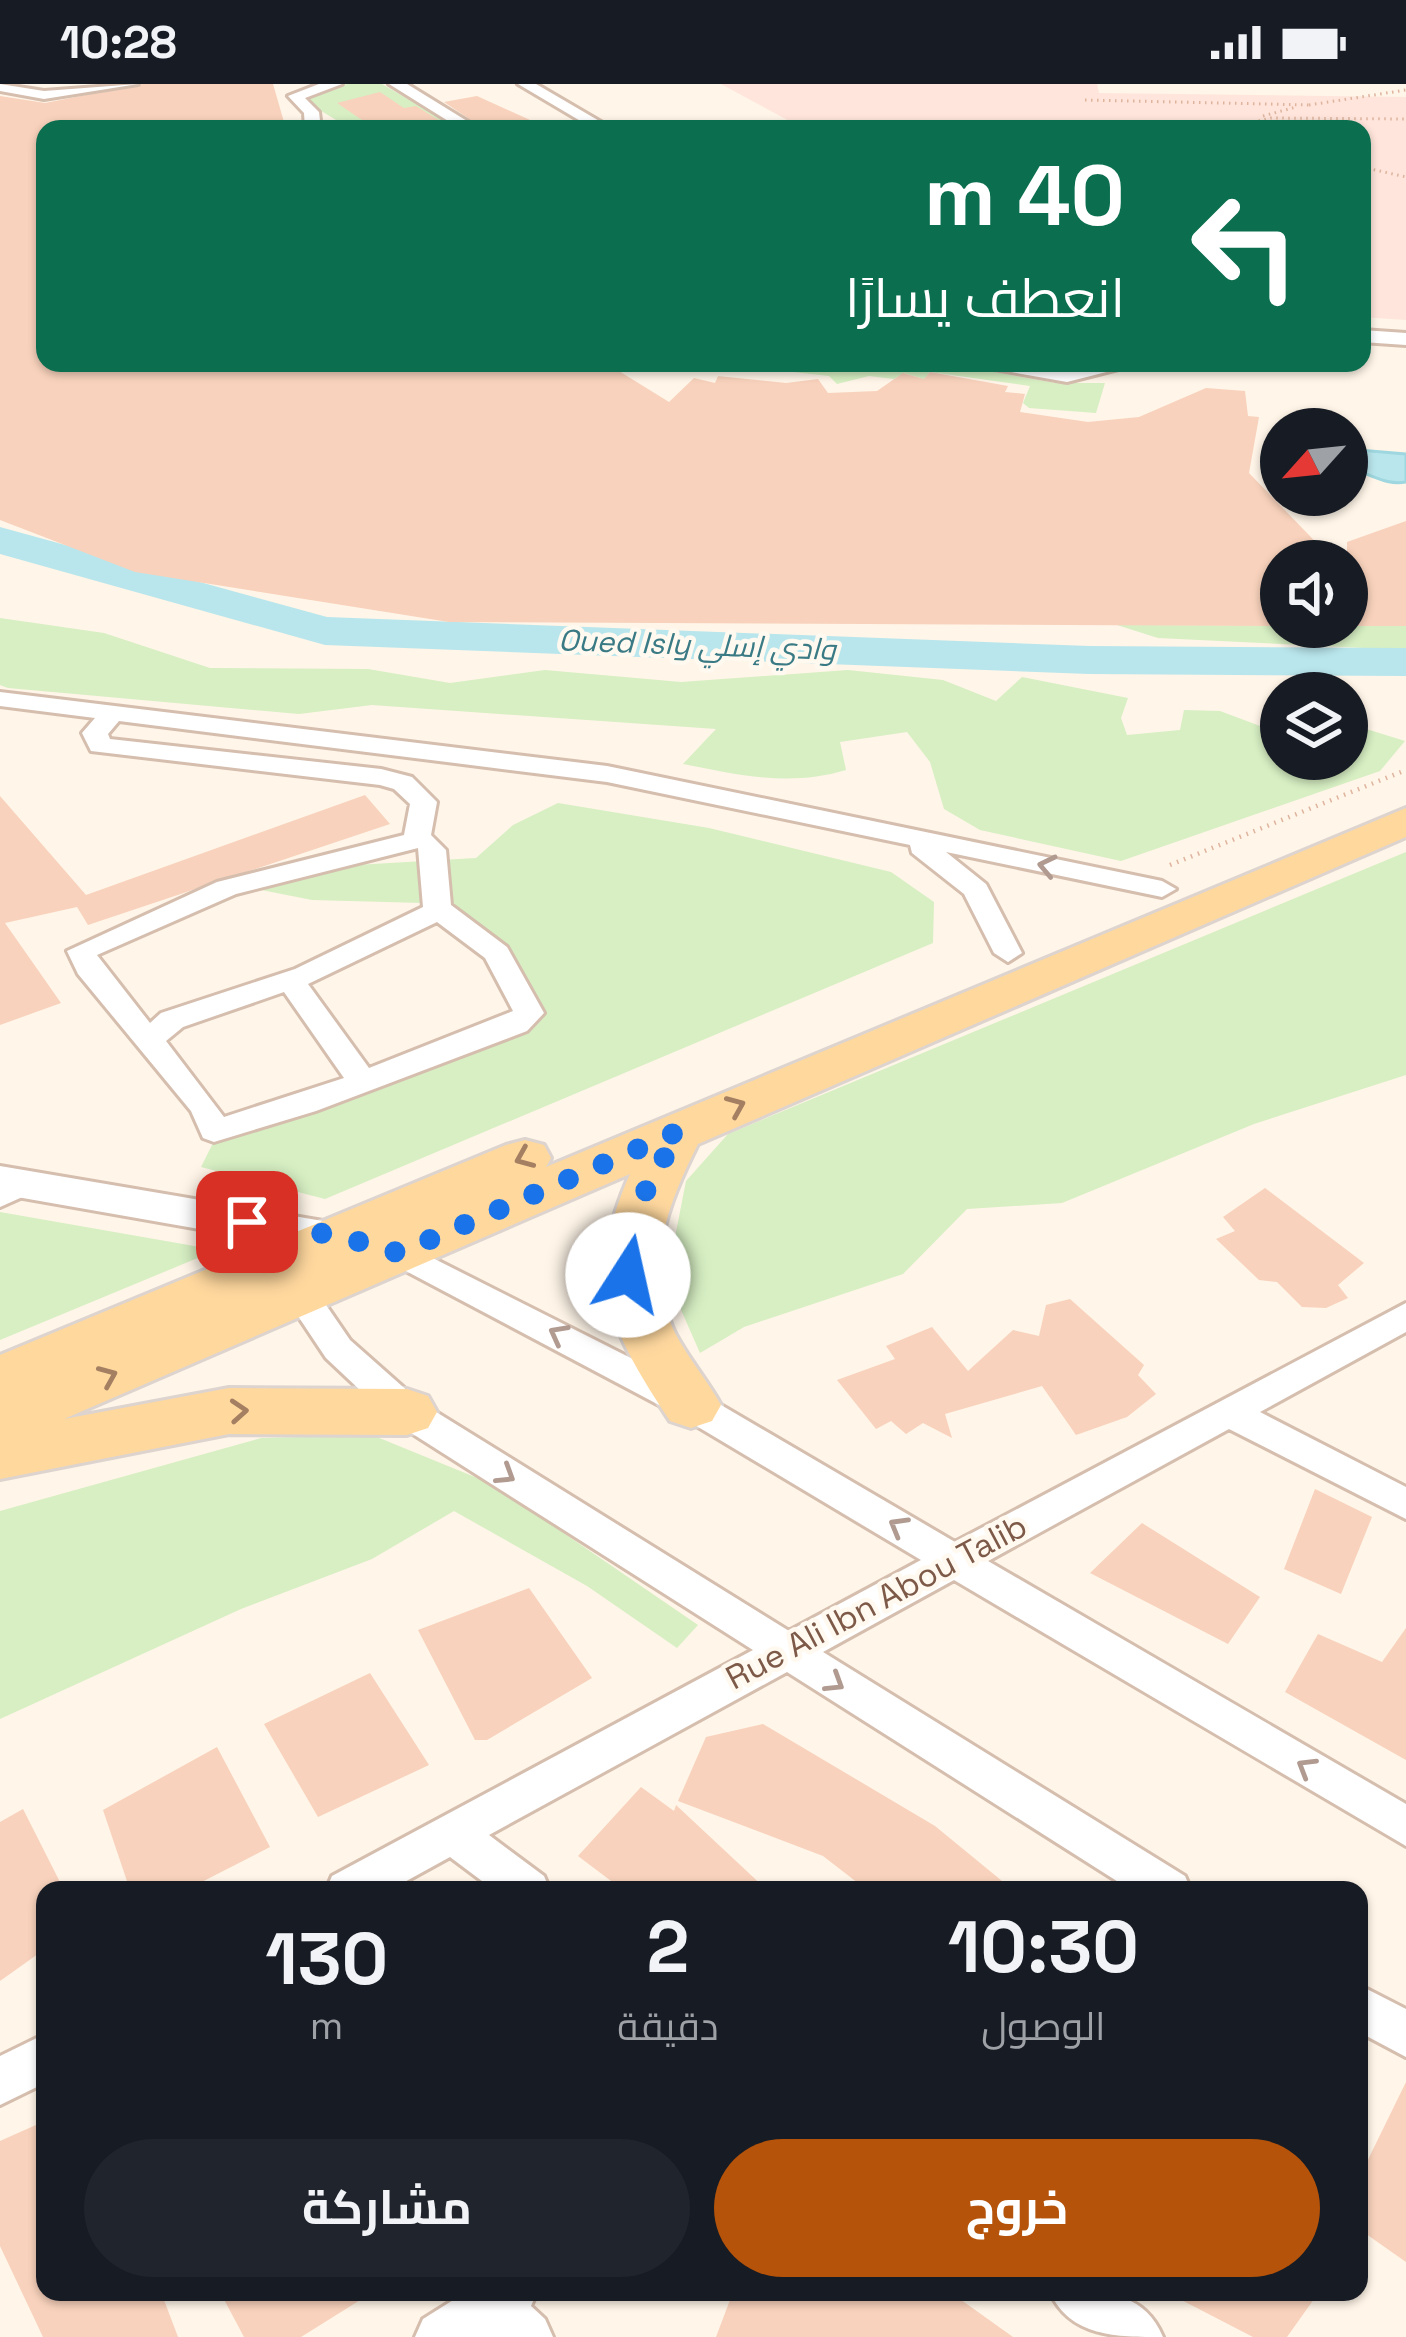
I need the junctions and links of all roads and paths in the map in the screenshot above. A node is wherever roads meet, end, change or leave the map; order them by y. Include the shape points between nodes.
1 (131, 84) edge
2 (334, 84) edge
3 (396, 84) edge
4 (525, 84) edge
5 (0, 87) edge
6 (1406, 90) edge
7 (1085, 100) dead end
8 (1312, 105) junction
9 (1261, 119) joint
10 (1406, 119) edge
11 (311, 120) edge
12 (457, 120) edge
13 (589, 120) edge
14 (1371, 168) edge
15 (1406, 177) edge
16 (1371, 337) edge
17 (1406, 339) edge
18 (1037, 372) edge
19 (1087, 372) edge
20 (0, 699) edge
21 (112, 714) junction
22 (1406, 770) edge
23 (1406, 786) edge
24 (1406, 821) edge
25 (893, 834) junction
26 (417, 839) junction
27 (1145, 886) junction
28 (439, 910) junction
29 (1008, 953) junction
30 (291, 981) junction
31 (150, 1039) junction
32 (363, 1082) junction
33 (679, 1131) junction
34 (11, 1189) edge
35 (247, 1222) junction
36 (339, 1236) junction
37 (399, 1253) junction
38 (290, 1279) junction
39 (1406, 1316) edge
40 (0, 1379) edge
41 (691, 1405) junction
42 (407, 1412) junction
43 (1228, 1412) junction
44 (0, 1422) edge
45 (0, 1455) edge
46 (1406, 1504) edge
47 (954, 1559) junction
48 (782, 1650) junction
49 (1406, 1827) edge
50 (452, 1833) junction
51 (364, 1881) edge
52 (516, 1881) edge
53 (1154, 1881) edge
54 (1368, 2012) edge
55 (1406, 2034) edge
56 (36, 2062) edge
57 (0, 2082) edge
58 (1087, 2301) edge
59 (510, 2311) edge
60 (441, 2337) edge
61 (1137, 2337) edge

1 - 5 street via 74,94
2 - 11 street via 295,96
3 - 12 street
4 - 13 street
6 - 8 path
7 - 8 path
8 - 9 path
9 - 10 path
14 - 15 path
16 - 17 street
18 - 19 street
20 - 21 street
21 - 25 street via 607,774
21 - 26 street via 94,740 114,750 403,783 424,802
22 - 27 path
23 - 27 main road
33 -> 24 main road
27 -> 25 street
25 - 29 street via 957,869
26 - 28 street via 432,850
26 - 31 street via 227,888 87,946 81,951 88,968
27 - 29 main road
28 - 30 street
28 - 32 street via 497,953 529,1013
29 -> 36 main road
30 - 31 street via 172,1020
30 - 32 street
31 - 32 street via 214,1131
33 - 37 main road
33 - 41 main road via 646,1190 628,1275 637,1319
34 - 35 street
35 - 36 street
35 - 38 street
36 - 37 street
36 - 38 main road
37 - 38 main road
41 -> 37 street
38 - 40 main road
38 - 42 street via 338,1349
44 -> 38 main road
39 - 43 street, Rue Ali Ibn Abou Talib
47 -> 41 street
45 -> 42 main road via 229,1411
42 -> 48 street
43 - 46 street
43 - 47 street, Rue Ali Ibn Abou Talib
47 - 48 street, Rue Ali Ibn Abou Talib
49 -> 47 street
48 - 50 street, Rue Ali Ibn Abou Talib
48 -> 53 street
50 - 51 street, Rue Ali Ibn Abou Talib
50 - 52 street
54 - 55 street
56 - 57 street
58 - 61 street
59 - 60 street

